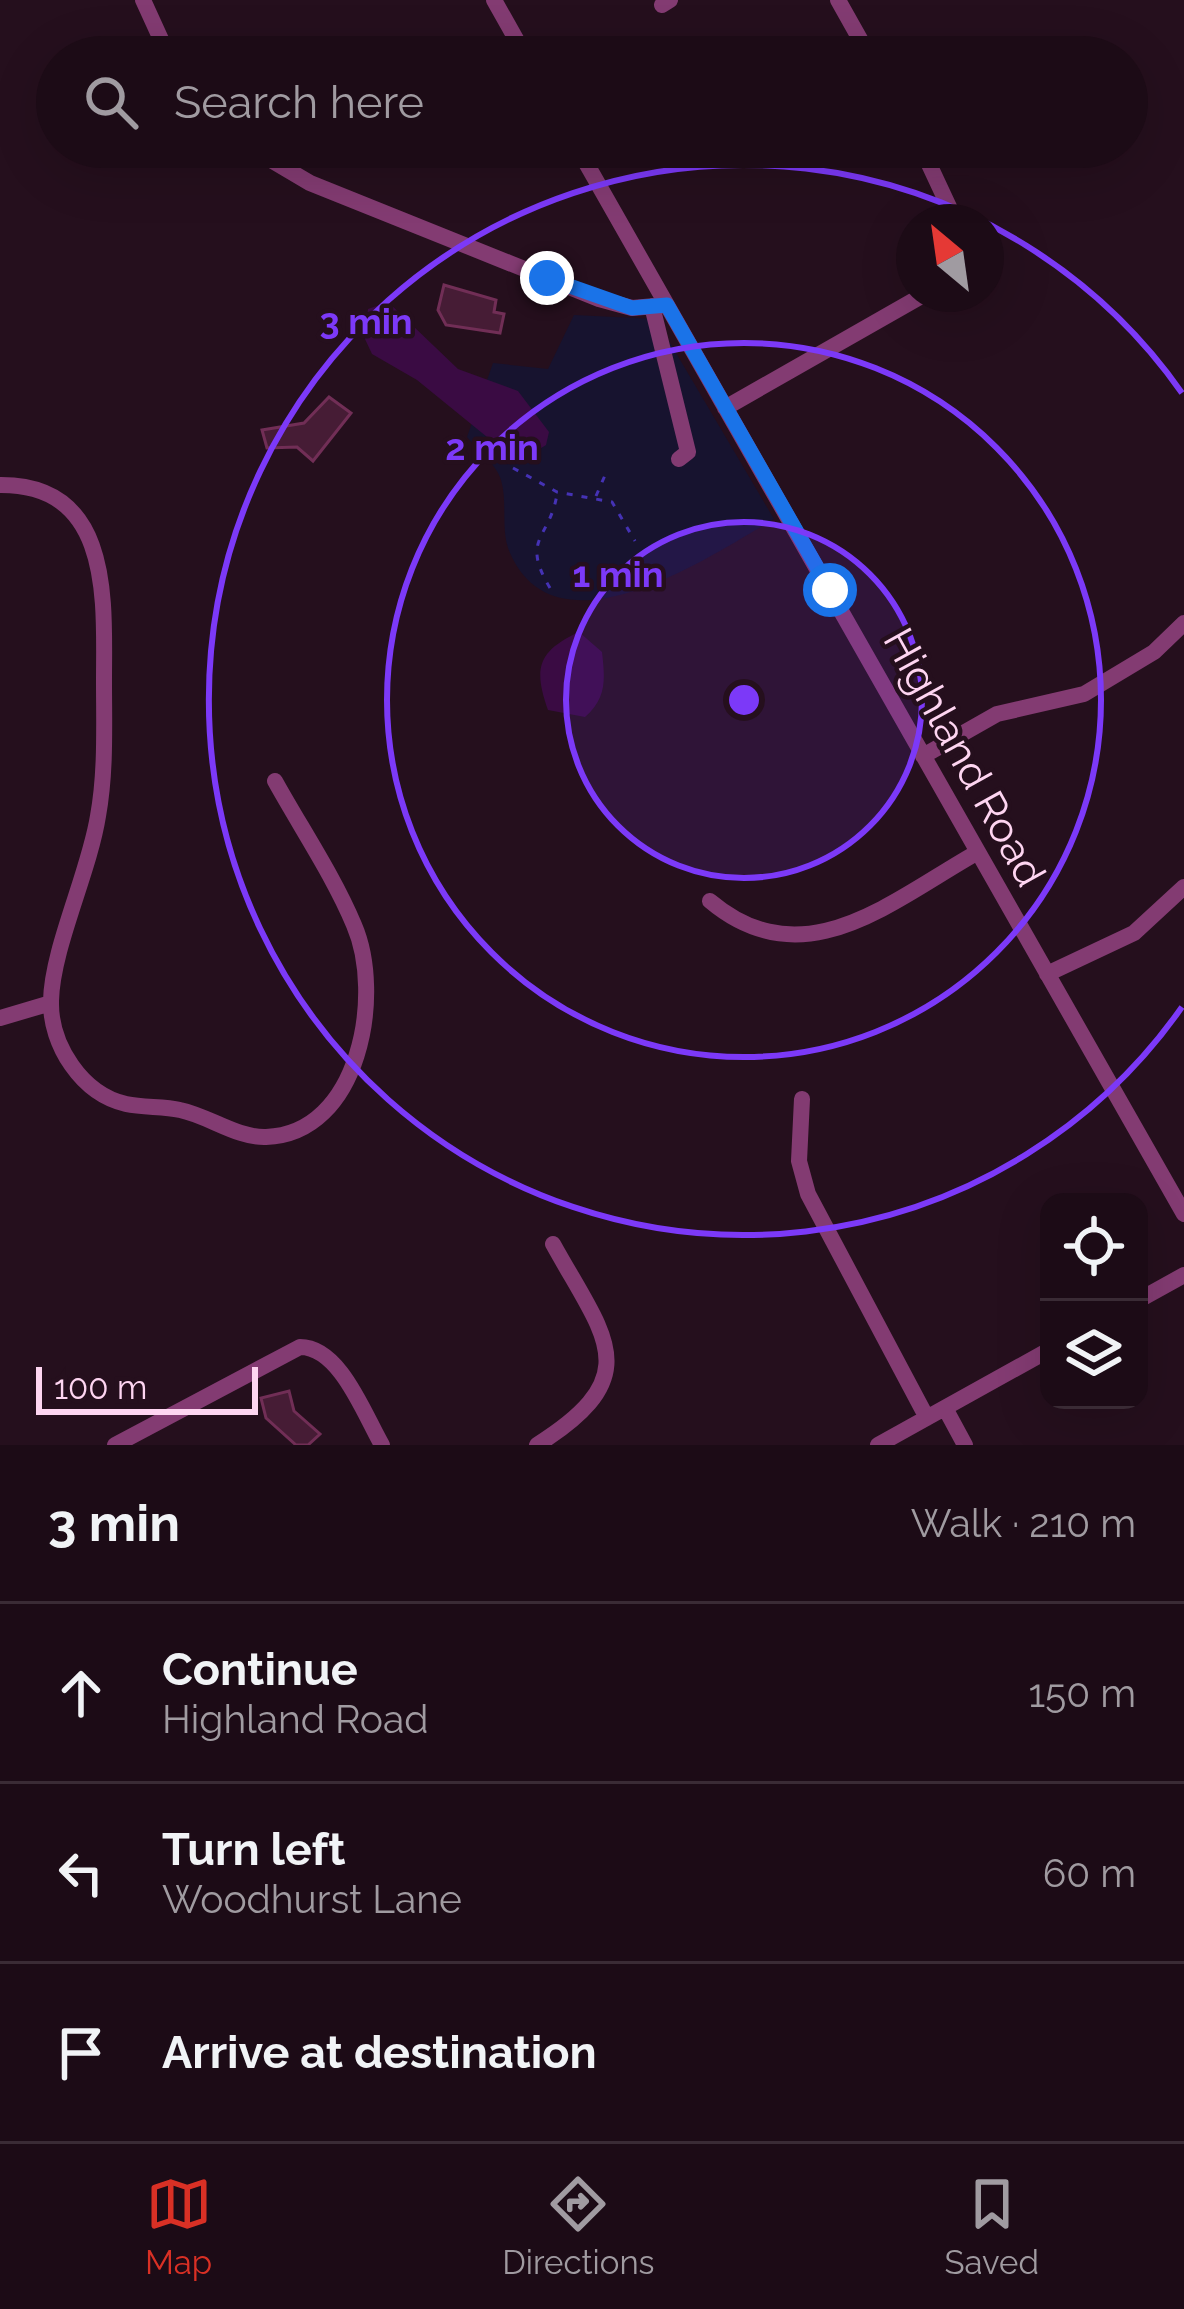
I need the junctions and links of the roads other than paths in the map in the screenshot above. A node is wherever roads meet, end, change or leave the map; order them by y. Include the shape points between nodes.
1 (143, 0) edge
2 (495, 0) edge
3 (838, 0) edge
4 (159, 36) edge
5 (515, 36) edge
6 (858, 36) edge
7 (285, 168) edge
8 (589, 168) edge
9 (931, 168) edge
10 (948, 204) edge
11 (660, 306) junction
12 (896, 311) edge
13 (725, 408) junction
14 (679, 459) dead end
15 (0, 485) edge
16 (1184, 623) edge
17 (923, 756) junction
18 (275, 781) dead end
19 (978, 852) junction
20 (1184, 887) edge
21 (710, 902) dead end
22 (1047, 974) junction
23 (51, 1003) junction
24 (0, 1018) edge
25 (802, 1099) dead end
26 (1184, 1214) edge
27 (553, 1244) dead end
28 (1184, 1275) edge
29 (1148, 1295) edge
30 (1040, 1355) edge
31 (945, 1408) junction
32 (927, 1418) junction
33 (115, 1445) edge
34 (382, 1445) edge
35 (536, 1445) edge
36 (878, 1445) edge
37 (964, 1445) edge

1 - 4 street
2 - 5 street
3 - 6 street
7 - 11 street via 599,299
8 - 11 street, Highland Road
9 - 10 street
11 - 13 street, Highland Road
11 - 14 street via 688,452
12 - 13 street
13 - 17 street, Highland Road
15 - 23 street via 50,498 84,528 103,569 98,815
16 - 17 street via 1154,652 1084,694 997,715
17 - 19 street, Highland Road
18 - 23 street via 355,926 364,960 352,1072 327,1111 295,1132 256,1136 177,1109 108,1098 67,1056
19 - 21 street via 820,934 754,930
19 - 22 street, Highland Road
20 - 22 street via 1133,933
22 - 26 street, Highland Road
23 - 24 street
25 - 32 street via 799,1161 808,1194
27 - 35 street via 598,1327 608,1367 581,1417
28 - 29 street
30 - 31 street
31 - 32 street
31 - 37 street
32 - 36 street
33 - 34 street via 300,1346 334,1364

